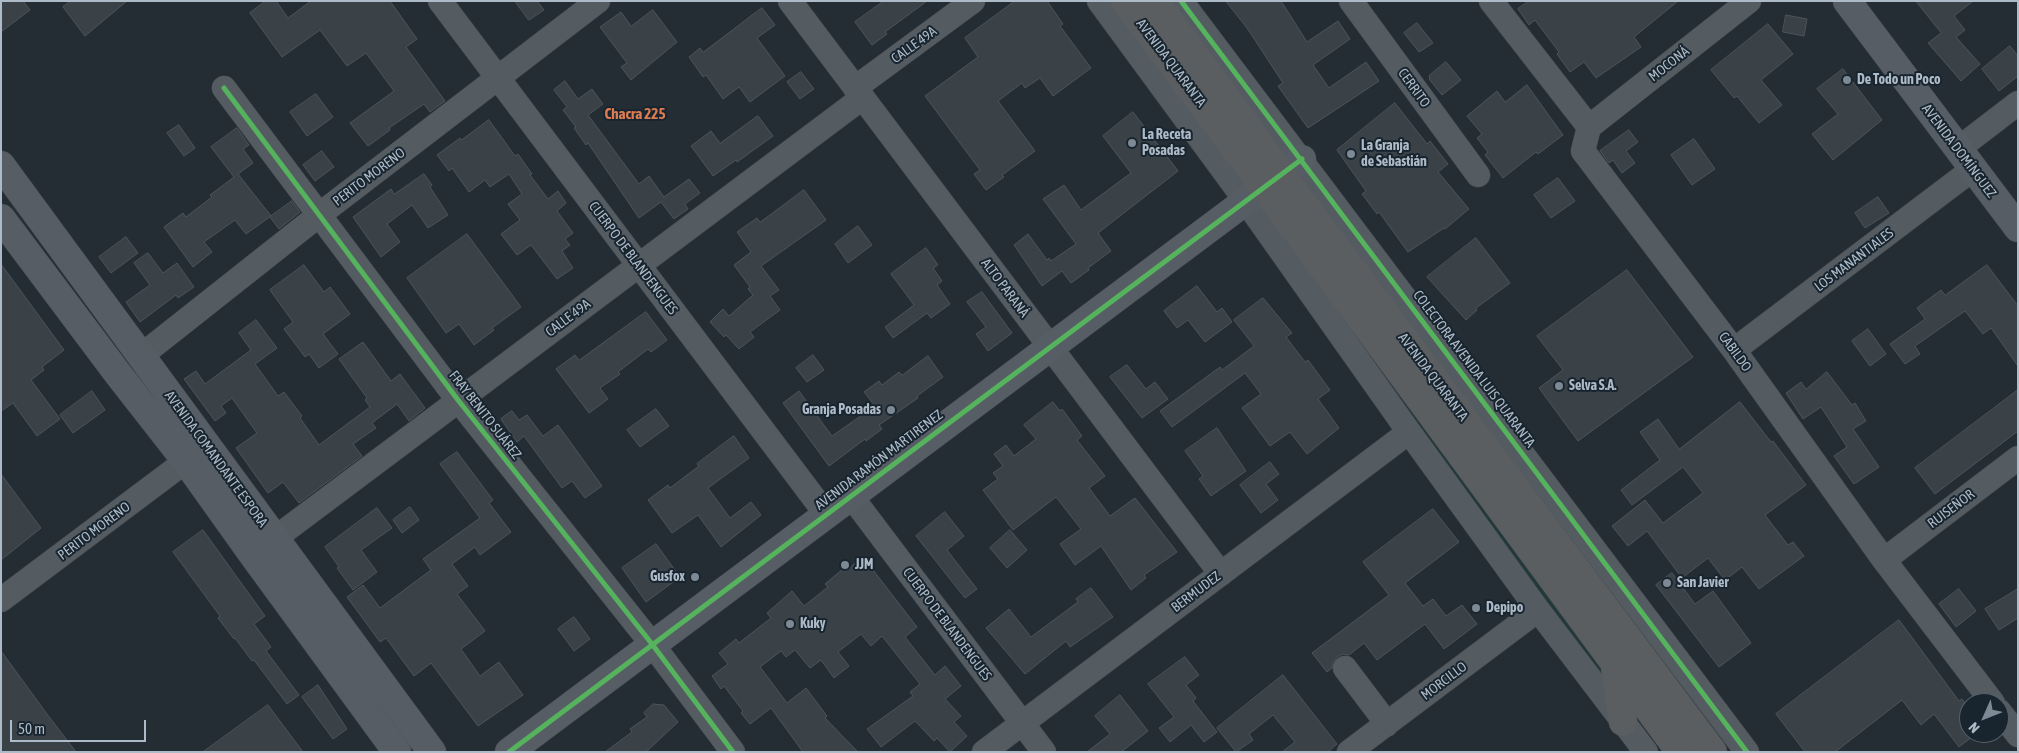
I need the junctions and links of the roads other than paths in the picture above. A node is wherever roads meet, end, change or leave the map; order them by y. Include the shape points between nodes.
1 (440, 1) edge
2 (598, 1) edge
3 (790, 1) edge
4 (973, 1) edge
5 (1099, 1) edge
6 (1125, 1) edge
7 (1155, 1) edge
8 (1181, 1) edge
9 (1351, 1) edge
10 (1491, 1) edge
11 (1749, 1) edge
12 (1847, 1) edge
13 (498, 79) junction
14 (224, 88) dead end
15 (859, 93) junction
16 (2018, 103) edge
17 (1589, 127) junction
18 (1966, 159) junction
19 (1, 165) edge
20 (1478, 176) dead end
21 (1273, 180) junction
22 (319, 215) junction
23 (2018, 228) edge
24 (5, 232) edge
25 (638, 265) junction
26 (1050, 346) junction
27 (1734, 350) junction
28 (142, 355) junction
29 (458, 400) junction
30 (1409, 432) junction
31 (2018, 458) edge
32 (186, 461) junction
33 (851, 496) junction
34 (826, 514) junction
35 (274, 539) junction
36 (1884, 560) junction
37 (1221, 574) junction
38 (1, 600) edge
39 (1538, 610) junction
40 (652, 644) junction
41 (1615, 664) junction
42 (1345, 668) dead end
43 (1985, 693) edge
44 (1623, 722) junction
45 (1022, 723) junction
46 (2009, 724) edge
47 (1386, 725) junction
48 (2018, 736) edge
49 (398, 752) edge
50 (432, 752) edge
51 (509, 752) edge
52 (733, 752) edge
53 (984, 752) edge
54 (1044, 752) edge
55 (1349, 752) edge
56 (1646, 752) edge
57 (1680, 752) edge
58 (1713, 752) edge
59 (1747, 752) edge

1 - 13 street, CUERPO DE BLANDENGUES
2 - 13 street, PERITO MORENO
3 - 15 street, ALTO PARANÁ
4 - 15 street, CALLE 49A
5 - 21 street, COLECTORA AVENIDA LUIS QUARANTA
6 - 21 highway, AVENIDA QUARANTA
7 - 21 highway, AVENIDA QUARANTA
8 - 21 street, COLECTORA AVENIDA LUIS QUARANTA
9 - 20 street, CERRITO
10 - 17 street
11 - 17 street, MOCONÁ
12 - 18 main road, AVENIDA DOMÍNGUEZ
13 - 22 street, PERITO MORENO
13 - 25 street, CUERPO DE BLANDENGUES
14 - 22 street, FRAY BENITO SUÁREZ
15 - 25 street, CALLE 49A
15 - 26 street, ALTO PARANÁ
16 - 18 street, LOS MANANTIALES
17 - 27 street, CABILDO via 1583,151
18 - 23 main road, AVENIDA DOMÍNGUEZ
18 - 27 street, LOS MANANTIALES
19 - 28 main road, AVENIDA COMANDANTE ESPORA
21 - 26 main road, AVENIDA RAMÓN MARTIRENEZ
21 - 30 street, COLECTORA AVENIDA LUIS QUARANTA
21 - 41 highway, AVENIDA QUARANTA
21 - 58 highway, AVENIDA QUARANTA
21 - 59 street, COLECTORA AVENIDA LUIS QUARANTA
22 - 28 street, PERITO MORENO
22 - 29 street, FRAY BENITO SUÁREZ
24 - 32 main road, AVENIDA COMANDANTE ESPORA
25 - 29 street, CALLE 49A
25 - 34 street, CUERPO DE BLANDENGUES
26 - 33 main road, AVENIDA RAMÓN MARTIRENEZ
26 - 37 street, ALTO PARANÁ
27 - 36 street, CABILDO
28 - 35 main road, AVENIDA COMANDANTE ESPORA
29 - 35 street, CALLE 49A
29 - 40 street, FRAY BENITO SUÁREZ
30 - 37 street, BERMUDEZ
30 - 39 street, COLECTORA AVENIDA LUIS QUARANTA
31 - 36 street, RUISEÑOR
32 - 38 street, PERITO MORENO
32 - 49 main road, AVENIDA COMANDANTE ESPORA
33 - 34 main road, AVENIDA RAMÓN MARTIRENEZ
33 - 45 street, CUERPO DE BLANDENGUES
34 - 40 main road, AVENIDA RAMÓN MARTIRENEZ
35 - 50 main road, AVENIDA COMANDANTE ESPORA
36 - 43 street, CABILDO
37 - 45 street, BERMUDEZ
39 - 44 street, COLECTORA AVENIDA LUIS QUARANTA
39 - 47 street, MORCILLO
40 - 51 main road, AVENIDA RAMÓN MARTIRENEZ
40 - 52 street, FRAY BENITO SUÁREZ
41 - 44 highway
41 - 57 highway, AVENIDA QUARANTA
42 - 47 street
44 - 56 street, COLECTORA AVENIDA LUIS QUARANTA
45 - 53 street, BERMUDEZ
45 - 54 street, CUERPO DE BLANDENGUES
46 - 48 street
47 - 55 street, MORCILLO

